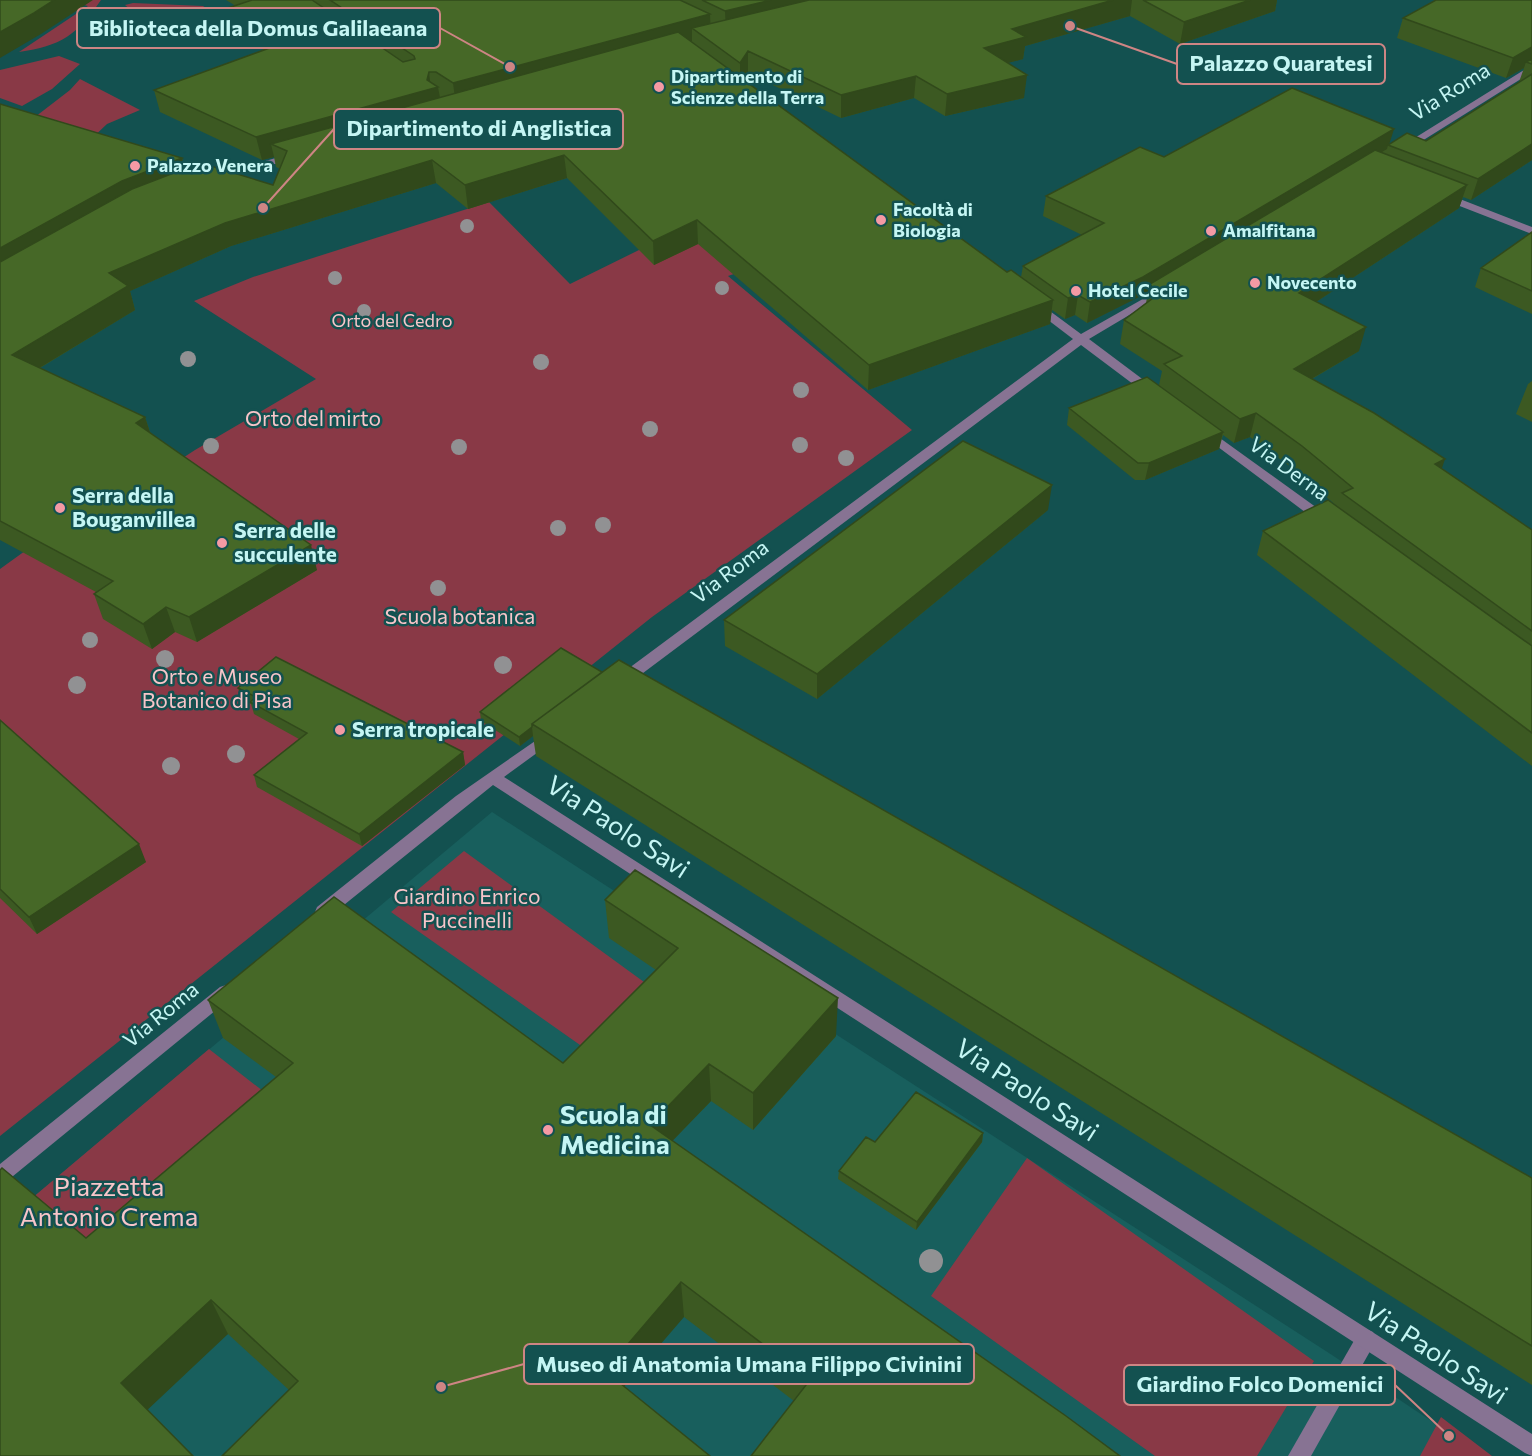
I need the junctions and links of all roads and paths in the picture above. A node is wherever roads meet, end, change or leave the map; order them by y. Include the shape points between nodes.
1 (1532, 68) edge
2 (307, 152) edge
3 (1388, 157) edge
4 (204, 181) edge
5 (1427, 189) edge
6 (1532, 231) edge
7 (1174, 284) edge
8 (1024, 297) edge
9 (1081, 339) junction
10 (1163, 400) edge
11 (1191, 421) edge
12 (1333, 526) edge
13 (607, 693) edge
14 (560, 728) edge
15 (494, 778) junction
16 (314, 920) edge
17 (240, 980) edge
18 (0, 1175) edge
19 (1366, 1339) junction
20 (1532, 1446) edge
21 (1299, 1456) edge

1 - 3 street, Via Roma
2 - 4 street
5 - 6 street
7 - 9 street, Via Roma
8 - 9 street
9 - 10 street
9 - 13 street, Via Roma
11 - 12 street, Via Derna
14 - 15 street
15 - 16 street
15 - 19 street, Via Paolo Savi
17 - 18 street, Via Roma
19 - 20 street, Via Paolo Savi
19 - 21 street

